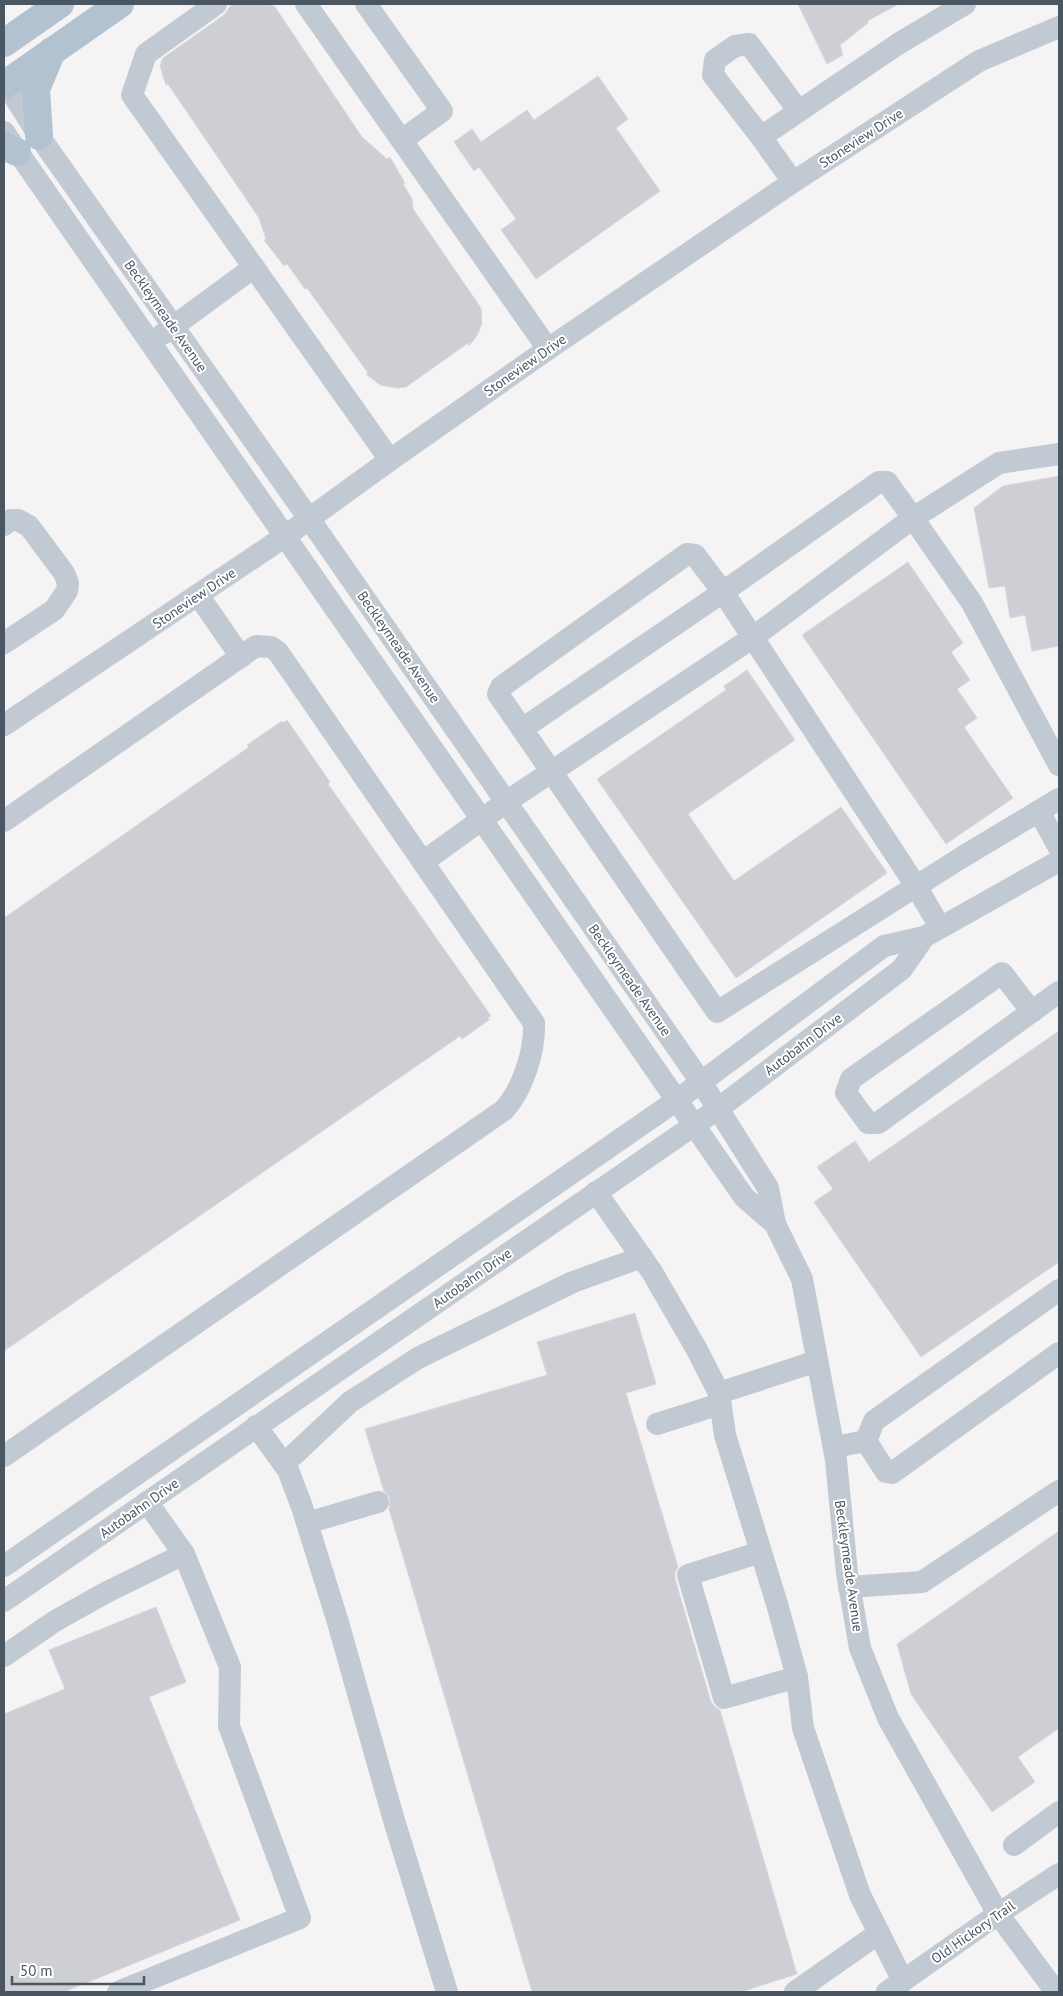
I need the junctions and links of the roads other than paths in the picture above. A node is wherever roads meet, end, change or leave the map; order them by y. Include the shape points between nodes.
1 (60, 4) edge
2 (120, 4) edge
3 (216, 4) edge
4 (306, 4) edge
5 (366, 4) edge
6 (965, 4) edge
7 (1059, 28) edge
8 (4, 43) edge
9 (52, 51) junction
10 (5, 83) edge
11 (798, 110) junction
12 (39, 136) junction
13 (761, 137) junction
14 (402, 140) junction
15 (8, 143) edge
16 (793, 182) junction
17 (254, 267) junction
18 (174, 326) junction
19 (150, 343) junction
20 (548, 349) junction
21 (1059, 454) edge
22 (390, 460) junction
23 (913, 518) junction
24 (309, 519) junction
25 (4, 525) edge
26 (284, 538) junction
27 (723, 592) junction
28 (198, 595) junction
29 (752, 638) junction
30 (4, 643) edge
31 (241, 657) junction
32 (4, 725) edge
33 (522, 729) junction
34 (1059, 765) edge
35 (552, 772) junction
36 (1059, 798) edge
37 (506, 802) junction
38 (1039, 811) junction
39 (482, 820) junction
40 (4, 821) edge
41 (1059, 848) edge
42 (1059, 860) edge
43 (423, 862) junction
44 (916, 886) junction
45 (932, 932) junction
46 (1059, 992) edge
47 (1032, 1012) junction
48 (701, 1082) junction
49 (677, 1100) junction
50 (719, 1108) junction
51 (695, 1124) junction
52 (596, 1192) junction
53 (775, 1224) junction
54 (642, 1257) junction
55 (1059, 1290) edge
56 (1059, 1353) edge
57 (818, 1361) junction
58 (719, 1399) junction
59 (657, 1424) dead end
60 (256, 1426) junction
61 (866, 1441) junction
62 (834, 1447) junction
63 (4, 1456) edge
64 (284, 1464) junction
65 (1059, 1491) edge
66 (147, 1502) junction
67 (378, 1502) dead end
68 (307, 1523) junction
69 (760, 1552) junction
70 (184, 1554) junction
71 (4, 1566) edge
72 (849, 1587) junction
73 (4, 1601) edge
74 (4, 1656) edge
75 (797, 1676) junction
76 (1059, 1812) edge
77 (1014, 1845) dead end
78 (1059, 1874) edge
79 (998, 1914) junction
80 (879, 1933) junction
81 (895, 1987) edge
82 (118, 1992) edge
83 (447, 1992) edge
84 (795, 1992) edge
85 (1056, 1992) edge

1 - 8 main road
2 - 9 main road
3 - 17 street via 146,54 132,95
4 - 14 street
5 - 14 street via 442,112
6 - 11 street
7 - 16 street, Stoneview Drive via 979,61
9 - 10 main road
9 - 12 main road via 36,89
10 - 12 street, Beckleymeade Avenue
11 - 13 street
11 - 13 street via 749,44 735,46 715,60 713,75
12 - 18 street, Beckleymeade Avenue
13 - 16 street
14 - 20 street
15 - 19 street, Beckleymeade Avenue
16 - 20 street, Stoneview Drive
17 - 18 street
17 - 22 street
18 - 19 street
18 - 24 street, Beckleymeade Avenue
19 - 26 street, Beckleymeade Avenue
20 - 22 street, Stoneview Drive
21 - 23 street via 999,462
22 - 24 street, Stoneview Drive
23 - 27 street via 887,482 880,482
23 - 29 street
23 - 34 street via 972,603
24 - 26 street, Stoneview Drive
24 - 37 street, Beckleymeade Avenue
25 - 30 street via 10,520 18,520 29,526 68,583 67,591 54,610
26 - 28 street, Stoneview Drive
26 - 39 street, Beckleymeade Avenue
27 - 29 street
27 - 33 street
27 - 33 street via 695,555 687,554 501,687 498,694
28 - 31 street
28 - 32 street, Stoneview Drive
29 - 35 street
29 - 44 street
31 - 40 street
31 - 43 street via 256,646 271,647 278,652
33 - 35 street
35 - 37 street
35 - 44 street via 717,1012
36 - 38 street
37 - 39 street
37 - 48 street, Beckleymeade Avenue
38 - 41 street
38 - 44 street
39 - 43 street
39 - 49 street, Beckleymeade Avenue
42 - 45 street, Autobahn Drive
43 - 63 street via 534,1023 534,1040 527,1065 510,1103
44 - 45 street
45 - 48 street, Autobahn Drive via 884,946
45 - 50 street, Autobahn Drive via 902,969
46 - 47 street
47 - 47 street via 878,1123 868,1123 846,1093 851,1078 1002,973
48 - 49 street, Autobahn Drive
48 - 50 street, Beckleymeade Avenue
49 - 51 street, Beckleymeade Avenue
49 - 71 street, Autobahn Drive
50 - 51 street, Autobahn Drive
50 - 53 street, Beckleymeade Avenue via 768,1188
51 - 52 street, Autobahn Drive
51 - 53 street, Beckleymeade Avenue via 744,1197
52 - 54 street
52 - 60 street, Autobahn Drive
53 - 57 street, Beckleymeade Avenue via 802,1279
54 - 58 street via 696,1348
54 - 64 street via 573,1282 418,1358 350,1402
55 - 61 street via 874,1421
56 - 61 street via 892,1473 886,1472
57 - 58 street
57 - 62 street, Beckleymeade Avenue
58 - 59 street
58 - 69 street via 725,1435
60 - 64 street
60 - 66 street, Autobahn Drive
61 - 62 street
62 - 72 street, Beckleymeade Avenue
64 - 68 street
65 - 72 street via 922,1582
66 - 70 street
66 - 73 street, Autobahn Drive
67 - 68 street
68 - 83 street
69 - 75 street
69 - 75 street via 688,1575 724,1698
70 - 74 street via 55,1620
70 - 82 street via 230,1667 229,1726 300,1918
72 - 79 street, Beckleymeade Avenue via 860,1648 888,1718
75 - 80 street via 803,1728 860,1895
76 - 77 street
78 - 79 street, Old Hickory Trail
79 - 81 street, Old Hickory Trail
79 - 85 street, Beckleymeade Avenue
80 - 81 street
80 - 84 street

